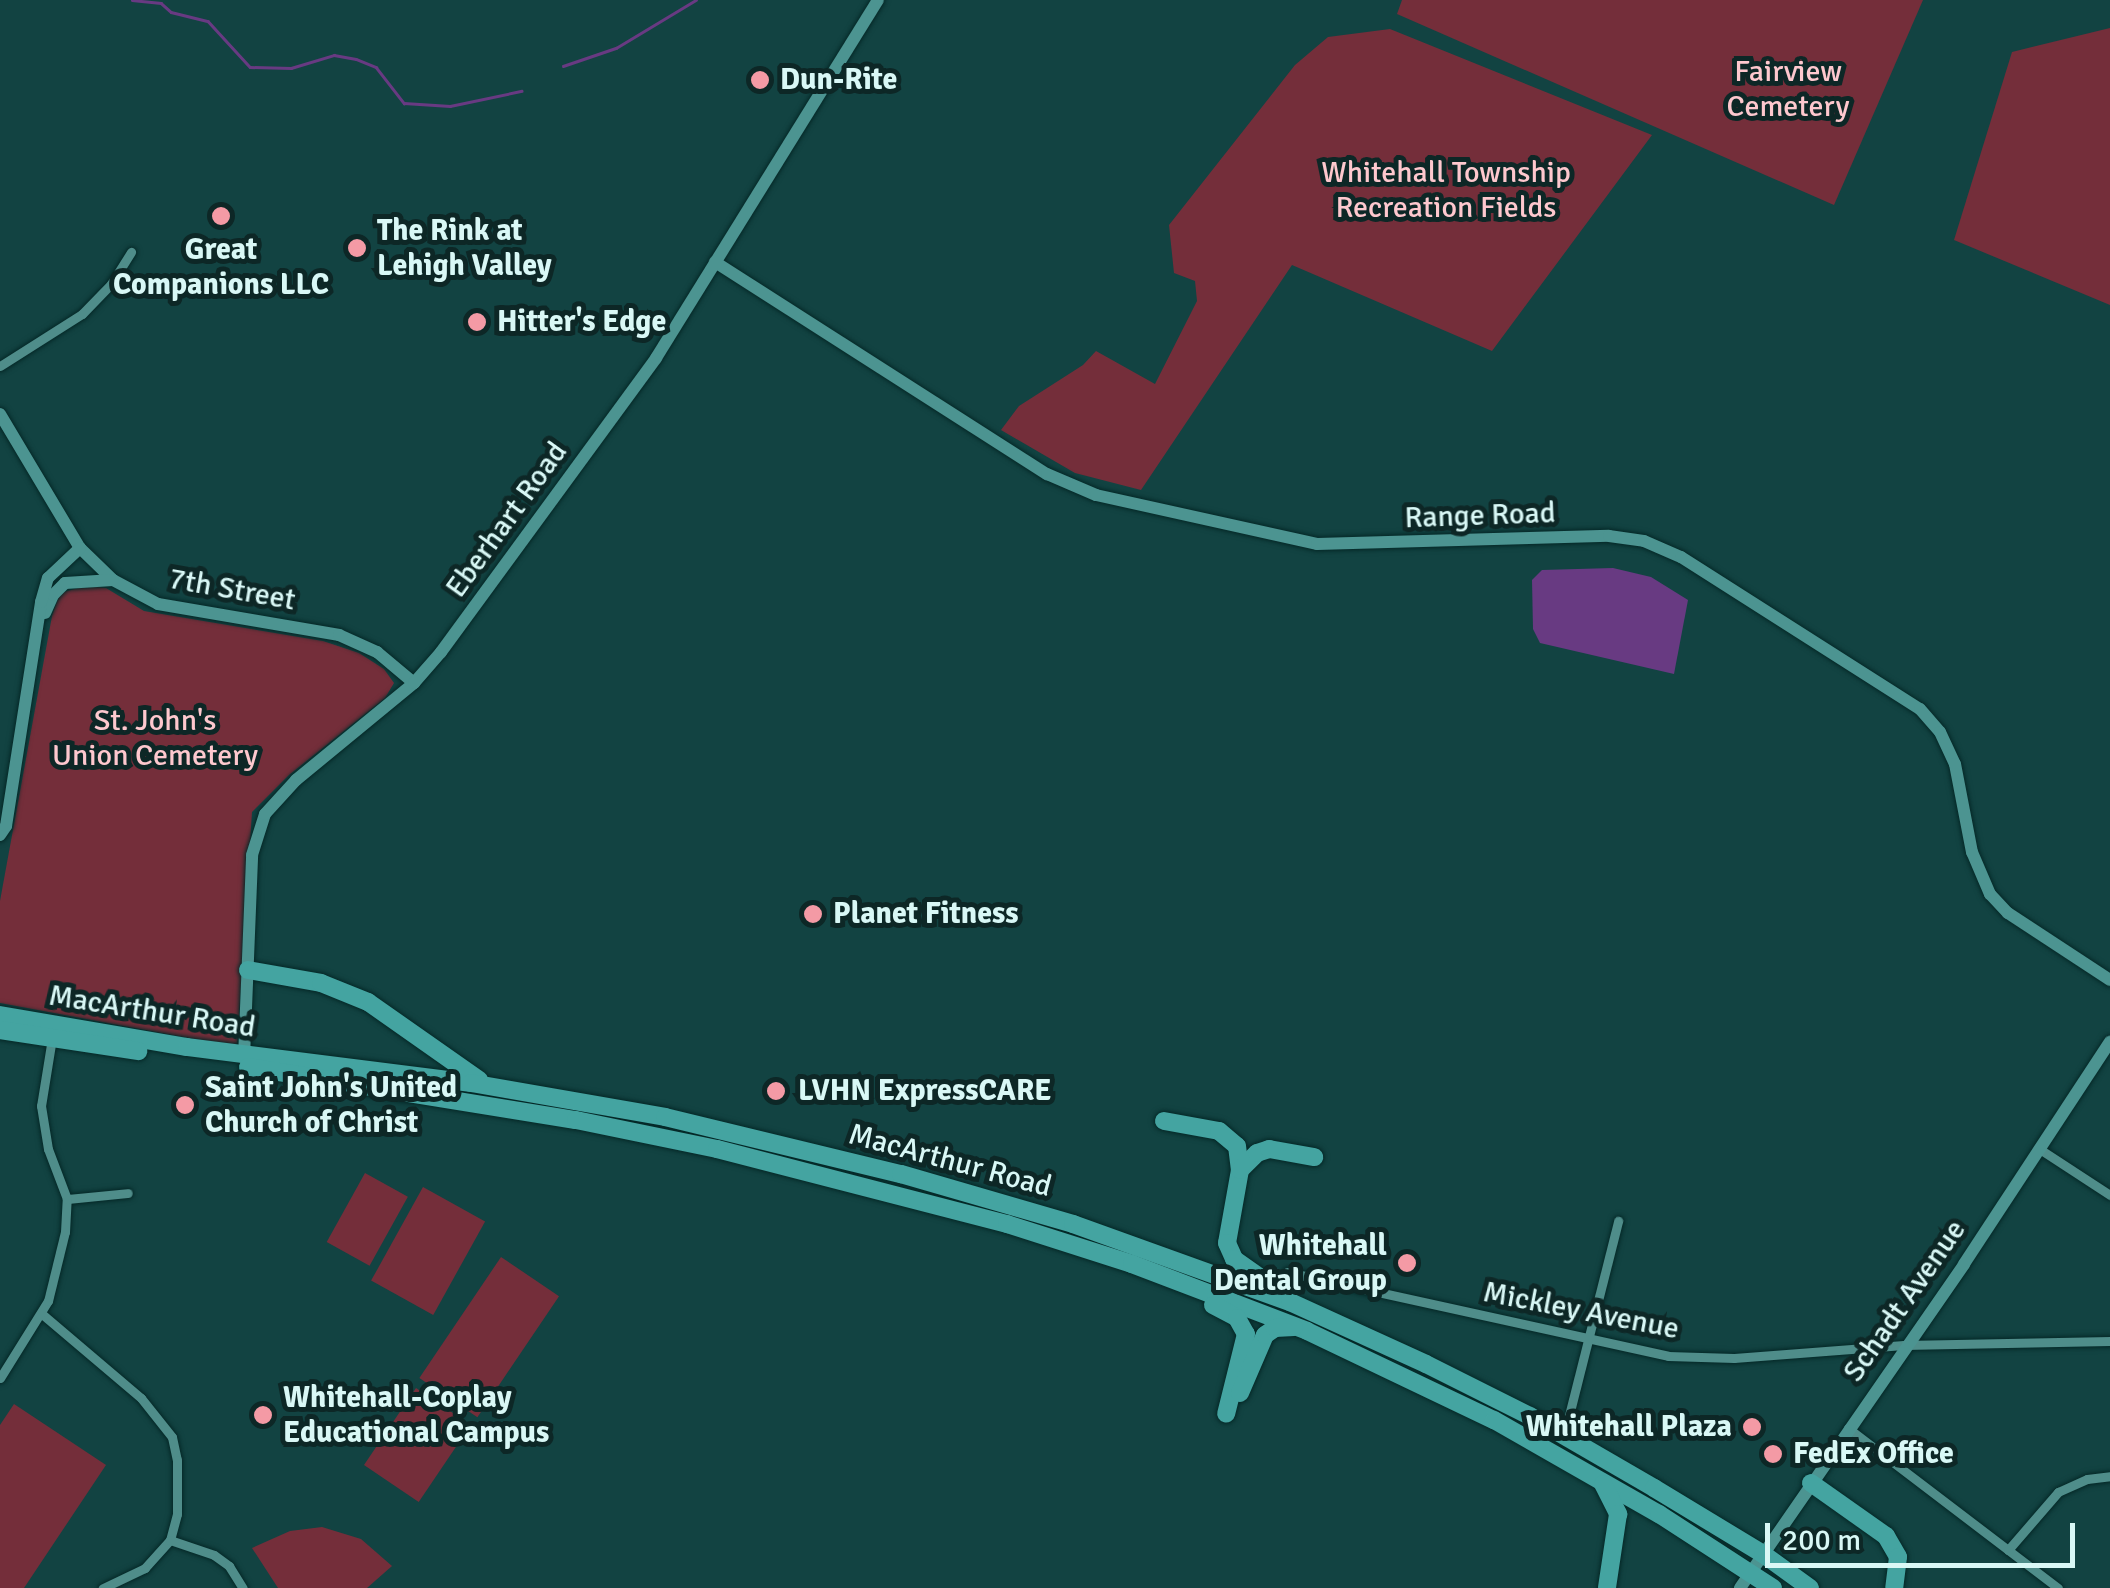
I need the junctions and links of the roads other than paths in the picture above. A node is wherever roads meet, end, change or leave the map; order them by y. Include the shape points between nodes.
1 (878, 0) edge
2 (131, 252) dead end
3 (715, 262) junction
4 (0, 366) edge
5 (0, 414) edge
6 (80, 548) junction
7 (113, 580) junction
8 (38, 623) junction
9 (414, 682) junction
10 (0, 834) edge
11 (248, 970) junction
12 (2110, 980) edge
13 (0, 1015) edge
14 (0, 1030) edge
15 (52, 1038) junction
16 (2110, 1042) edge
17 (244, 1061) junction
18 (508, 1088) junction
19 (1164, 1122) dead end
20 (2038, 1148) junction
21 (1314, 1156) dead end
22 (1240, 1170) junction
23 (128, 1193) dead end
24 (2110, 1196) edge
25 (67, 1199) junction
26 (1618, 1221) dead end
27 (1286, 1272) dead end
28 (1170, 1278) junction
29 (1290, 1302) junction
30 (42, 1314) junction
31 (1296, 1327) junction
32 (1588, 1341) junction
33 (2110, 1341) edge
34 (1904, 1345) junction
35 (0, 1378) edge
36 (1848, 1428) junction
37 (1564, 1435) junction
38 (1596, 1476) junction
39 (2110, 1476) edge
40 (1812, 1483) junction
41 (170, 1540) junction
42 (2008, 1550) junction
43 (1763, 1554) junction
44 (1746, 1580) edge
45 (103, 1588) edge
46 (242, 1588) edge
47 (1607, 1588) edge
48 (1774, 1588) edge
49 (1810, 1588) edge
50 (1894, 1588) edge
51 (2058, 1588) edge

1 - 3 street, Eberhart Road
2 - 4 street via 82,314
3 - 9 street, Eberhart Road via 656,358
3 - 12 street, Range Road via 1047,474 1096,494 1317,544 1609,536 1681,557 1920,709 1955,764 1972,852 1990,894
5 - 6 street, 7th Street
6 - 7 street, 7th Street
6 - 8 street via 48,578
7 - 8 street via 66,583
7 - 9 street, 7th Street via 158,604 339,635 377,652
8 - 10 street
9 - 11 street, Eberhart Road via 265,814 252,855
11 - 17 street, Eberhart Road
11 - 18 highway via 345,991 389,1014 464,1073
13 - 17 highway, MacArthur Road
14 - 15 highway, MacArthur Road
15 - 17 highway, MacArthur Road
15 - 25 street via 40,1106
16 - 20 street, Schadt Avenue
17 - 18 highway, MacArthur Road
17 - 28 highway, MacArthur Road via 717,1148 1007,1224
18 - 29 highway, MacArthur Road via 701,1124 915,1178 1101,1232
19 - 22 highway via 1225,1134 1238,1146
20 - 24 street
20 - 34 street, Schadt Avenue
21 - 22 highway via 1268,1149
22 - 29 highway via 1226,1234 1230,1252
23 - 25 street
25 - 30 street via 60,1258
26 - 32 street
27 - 32 street, Mickley Avenue
28 - 31 highway, MacArthur Road
28 - 31 highway via 1244,1328 1226,1414 1265,1335
29 - 37 highway, MacArthur Road
30 - 35 street
30 - 41 street via 141,1398 172,1437 179,1482
31 - 38 highway, MacArthur Road
32 - 34 street, Mickley Avenue via 1701,1358
32 - 37 street
33 - 34 street, Mickley Avenue
34 - 36 street, Schadt Avenue
36 - 40 street, Schadt Avenue
36 - 42 street
37 - 43 highway, MacArthur Road
38 - 44 highway, MacArthur Road
38 - 47 highway via 1614,1497 1618,1514
39 - 42 street via 2058,1492
40 - 43 street, Schadt Avenue
40 - 50 highway via 1886,1536 1898,1557
41 - 45 street via 145,1568
41 - 46 street via 214,1555
42 - 51 street
43 - 44 street, Schadt Avenue
43 - 49 highway, MacArthur Road
44 - 48 highway, MacArthur Road

